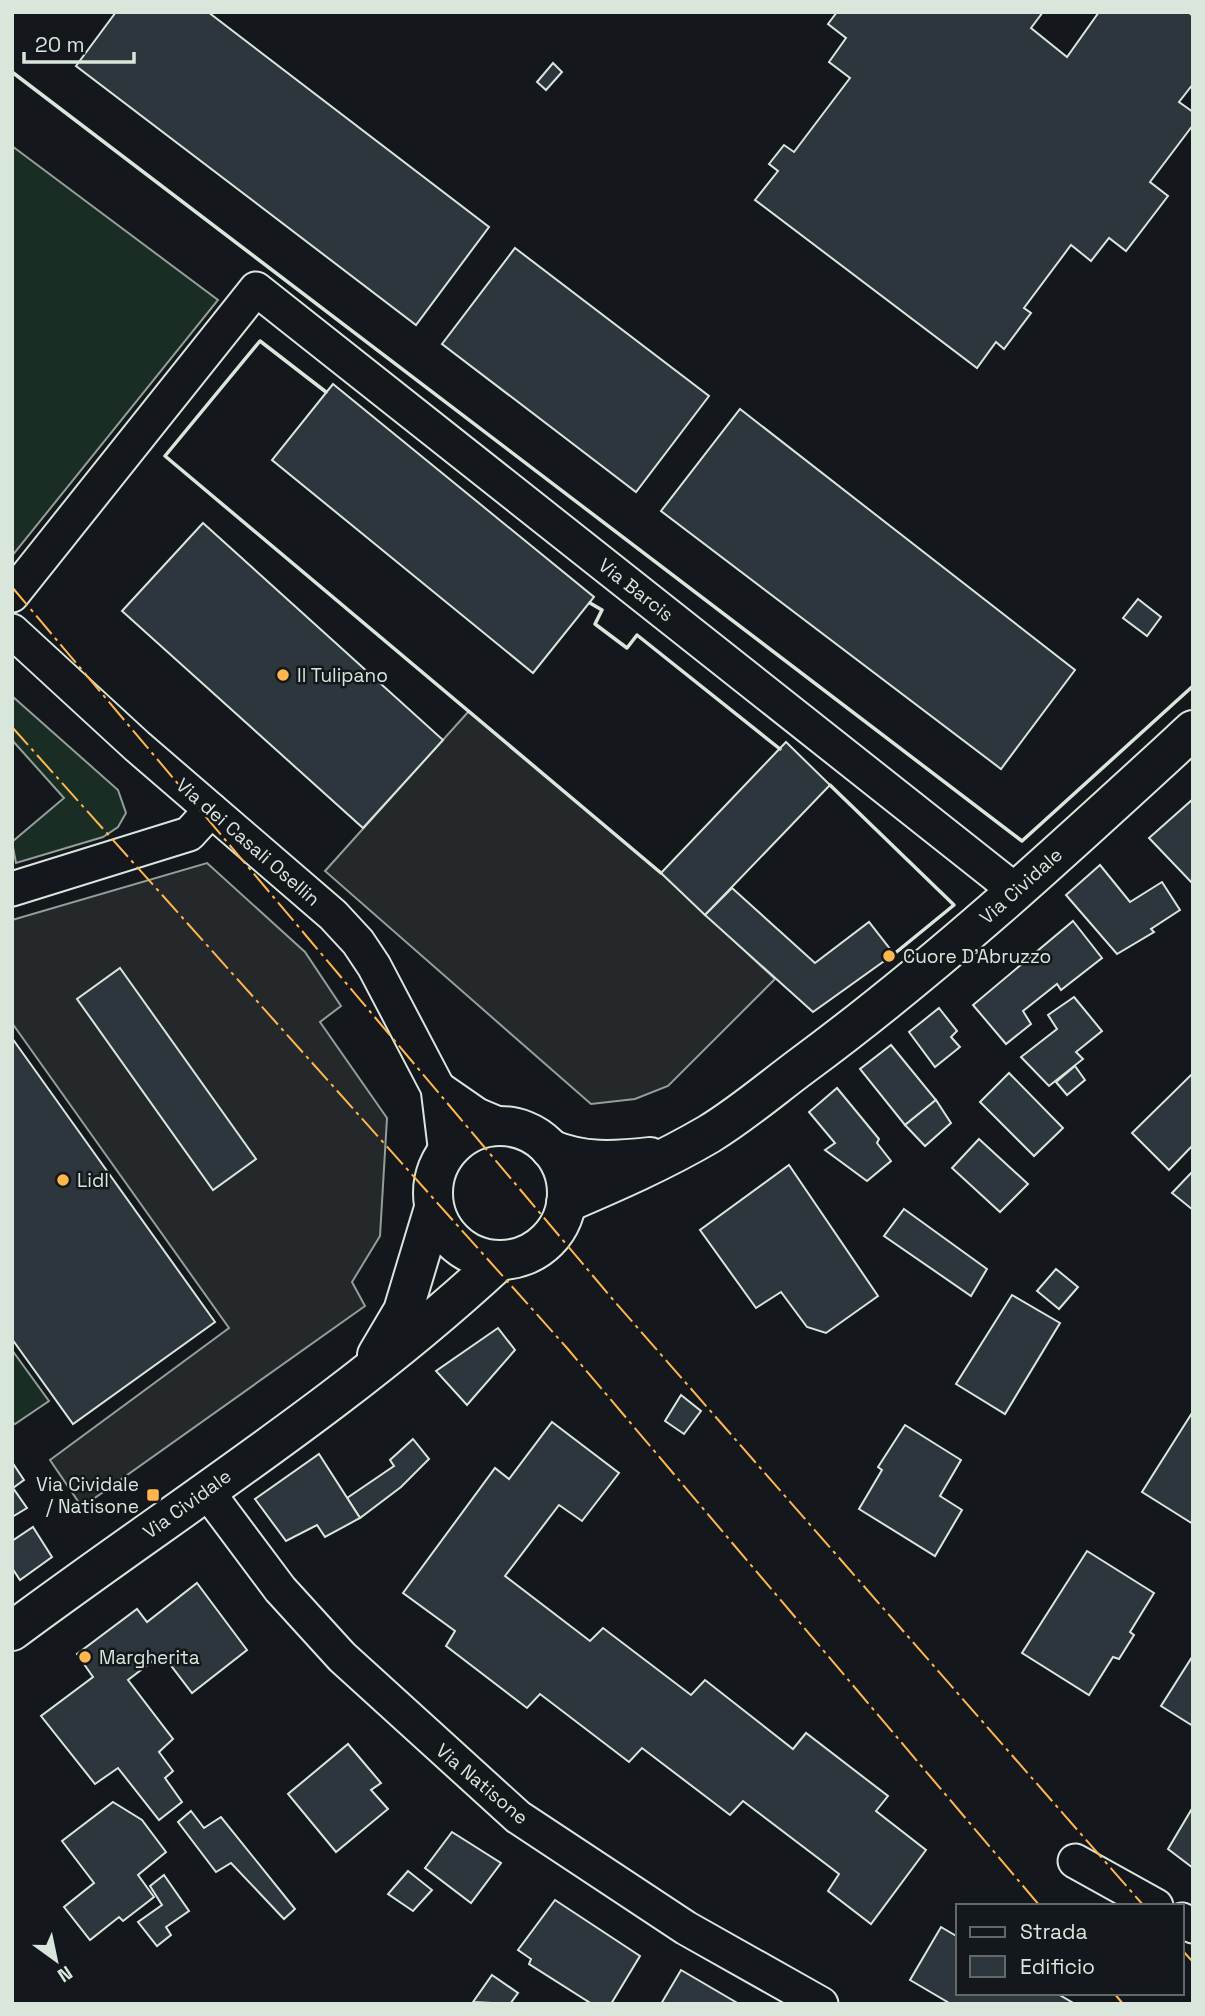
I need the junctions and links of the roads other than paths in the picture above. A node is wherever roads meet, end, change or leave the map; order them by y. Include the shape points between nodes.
1 (12, 595) edge
2 (12, 631) edge
3 (1193, 730) edge
4 (211, 810) junction
5 (12, 889) edge
6 (1016, 891) junction
7 (438, 1088) junction
8 (503, 1126) junction
9 (550, 1149) junction
10 (446, 1154) junction
11 (671, 1154) junction
12 (566, 1203) junction
13 (434, 1208) junction
14 (500, 1260) junction
15 (363, 1378) junction
16 (206, 1490) junction
17 (12, 1631) edge
18 (1075, 1861) dead end
19 (1152, 1904) edge
20 (821, 2004) edge

1 - 6 street, Via Barcis via 256,289
2 - 4 street, Via dei Casali Osellin
3 - 6 main road, Via Cividale
4 - 5 street via 189,834
4 - 7 street, Via dei Casali Osellin via 358,942
6 - 11 main road, Via Cividale via 819,1053 710,1133
7 - 8 street, Via dei Casali Osellin via 477,1115
7 - 10 street, Via dei Casali Osellin
8 - 9 main road, Via Cividale via 536,1137
8 - 10 main road via 461,1138
9 - 11 main road, Via Cividale via 573,1158 617,1161
9 - 12 main road via 563,1174
10 - 13 main road, Via Cividale via 435,1180
11 - 12 main road, Via Cividale
12 - 14 main road, Via Cividale via 561,1222 536,1250
13 - 14 main road via 440,1225 458,1245 482,1258
13 - 15 main road, Via Cividale via 403,1311
14 - 15 main road, Via Cividale
15 - 16 main road, Via Cividale
16 - 17 main road, Via Cividale
16 - 20 street, Via Natisone via 280,1589 342,1657 518,1817 686,1928
18 - 19 street

